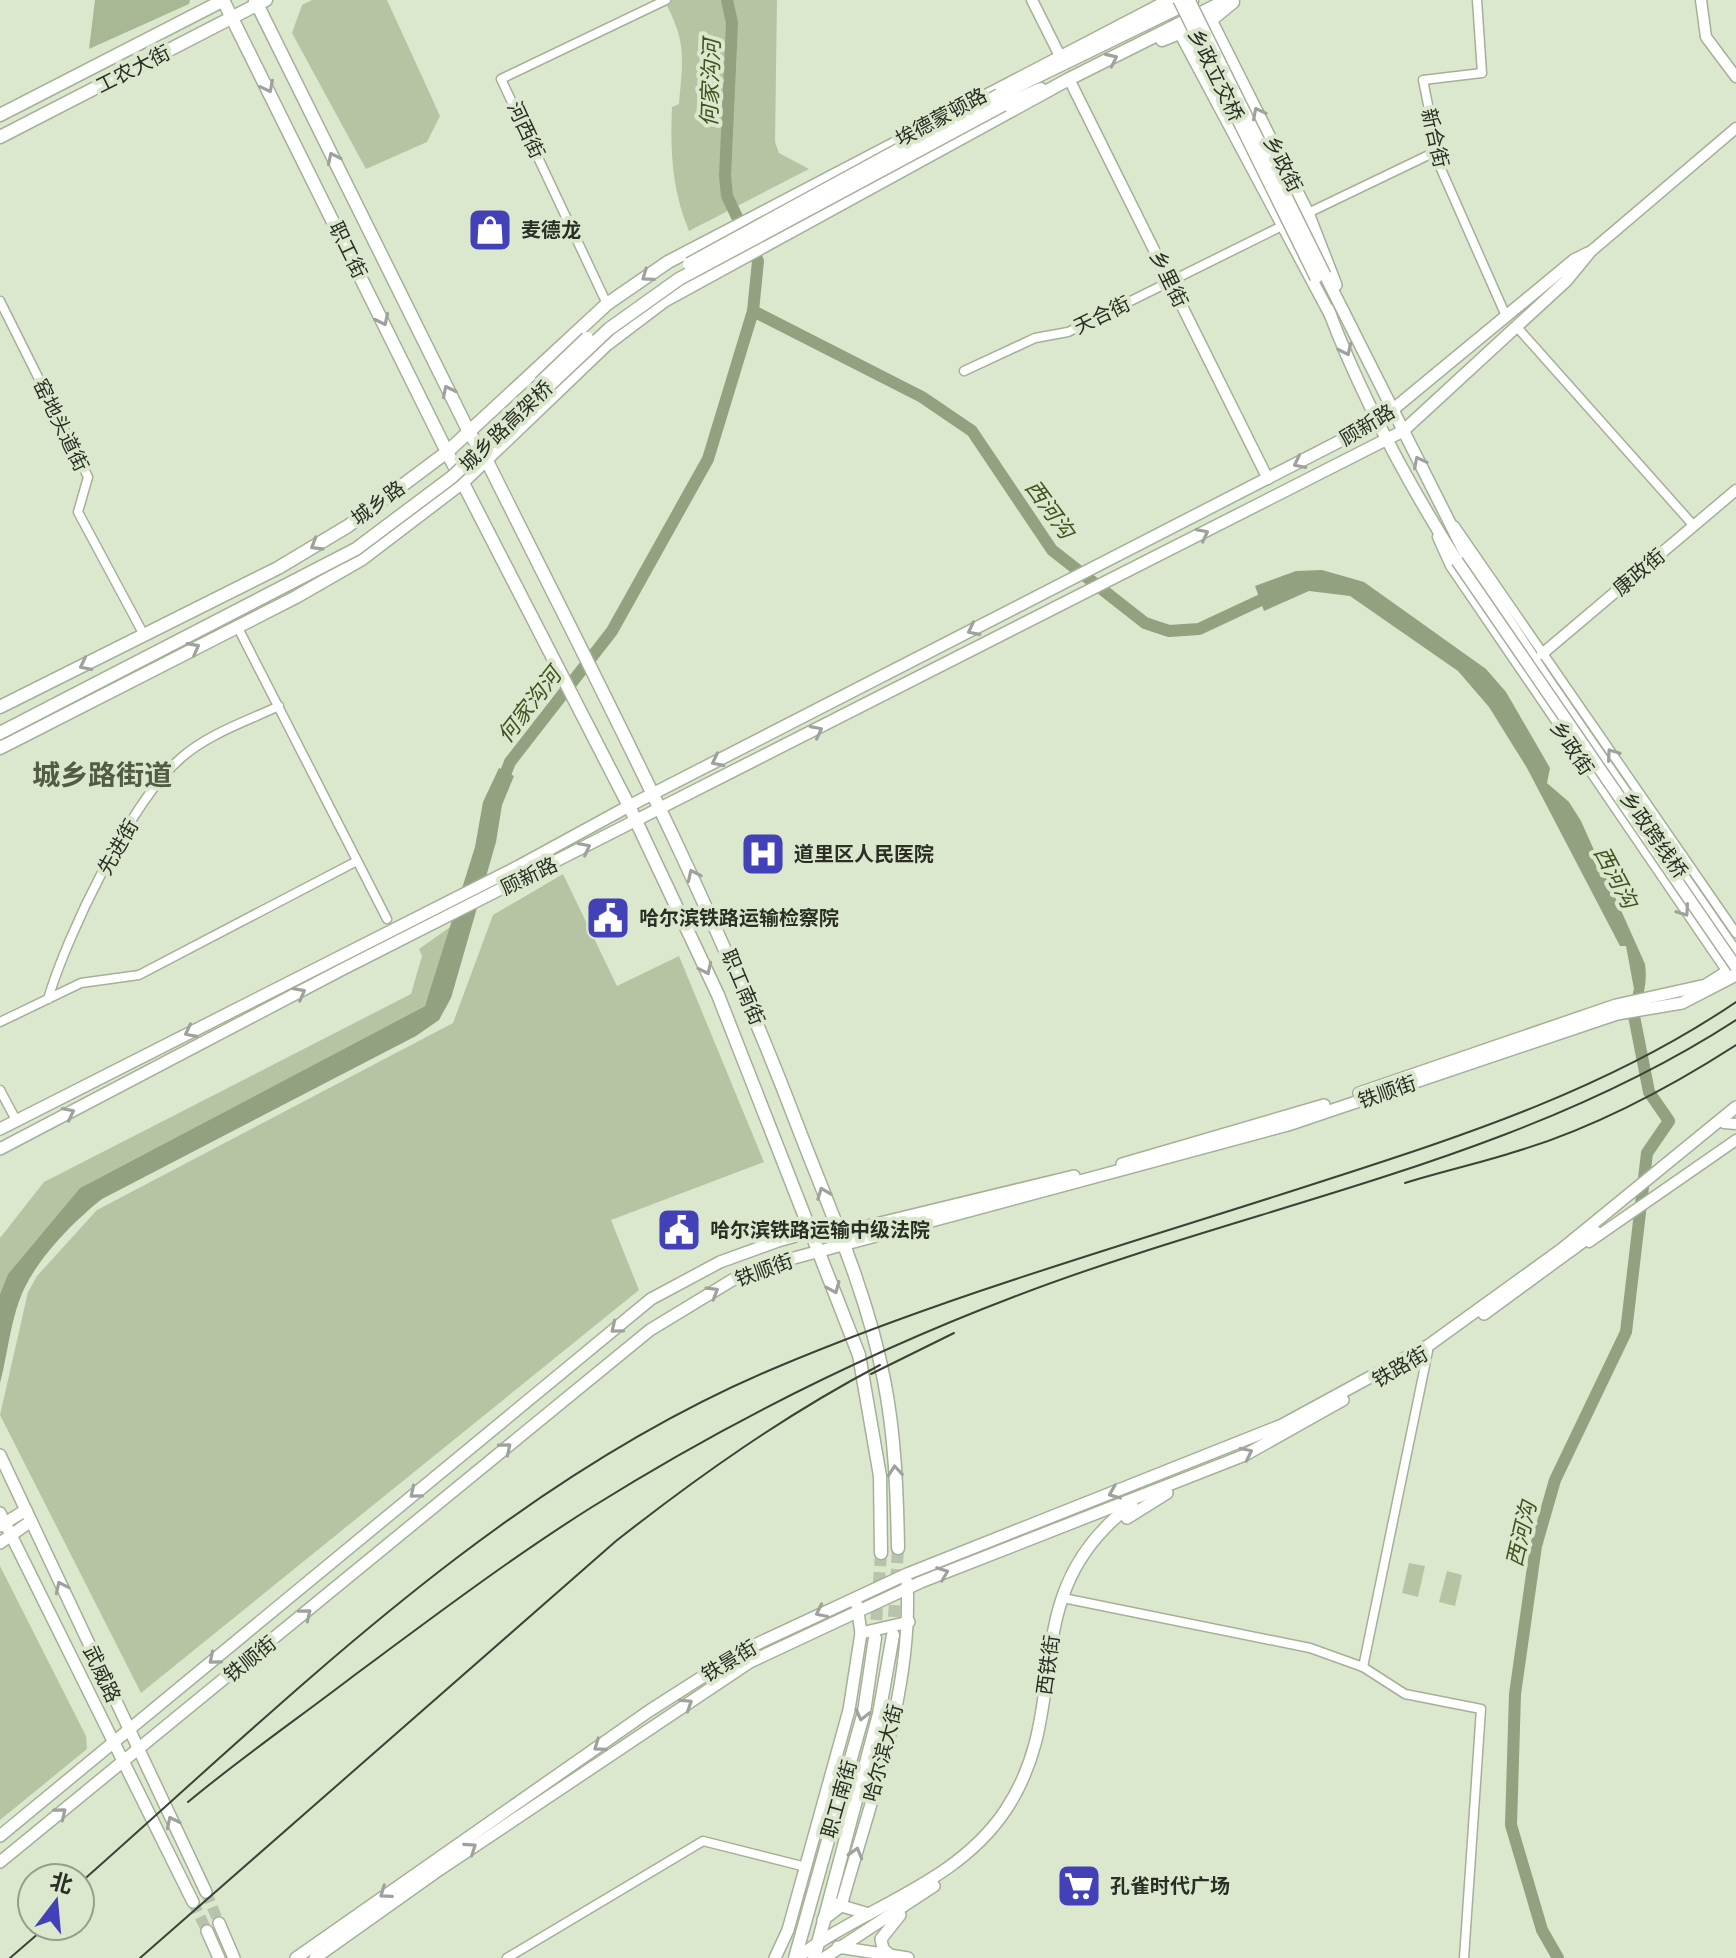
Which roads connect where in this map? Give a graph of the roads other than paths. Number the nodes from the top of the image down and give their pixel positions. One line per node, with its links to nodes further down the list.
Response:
1 (223, 0): 11 (main road, 职工街); 19 (main road, 工农大街)
2 (666, 0): 30 (street, 河西街)
3 (1032, 0): 15 (street)
4 (1171, 0): 15 (main road, 埃德蒙顿路); 27 (main road, 乡政立交桥, bridge)
5 (1192, 0): 15 (main road, 埃德蒙顿路); 27 (main road, 乡政立交桥, bridge)
6 (1227, 0): 14 (main road, 埃德蒙顿路)
7 (1235, 0): 12 (main road)
8 (1477, 0): 22 (street, 新合街)
9 (1701, 0): 16 (street)
10 (260, 1): 11 (main road, 工农大街); 38 (main road, 职工街, one-way to 10)
11 (233, 17): 21 (main road, 工农大街); 40 (main road, 职工街, one-way to 40)
12 (1211, 20): 13 (main road); 23 (main road, 乡政街, one-way to 12)
13 (1181, 35): 14 (main road); 24 (main road, 乡政街)
14 (1140, 46): 17 (main road, 埃德蒙顿路, one-way to 14)
15 (1060, 62): 18 (main road, 埃德蒙顿路); 25 (main road, 埃德蒙顿路)
16 (1736, 77)
17 (1069, 79): 18 (main road, 埃德蒙顿路); 28 (street, 乡里街); 41 (main road, 埃德蒙顿路)
18 (1001, 100): 54 (main road, 城乡路高架桥, bridge); 55 (main road, 城乡路高架桥, bridge)
19 (0, 115)
20 (1736, 128): 26 (street, 顾新路)
21 (0, 137)
22 (1437, 151): 23 (street); 32 (street, 新合街)
23 (1308, 213): 31 (main road, 乡政街)
24 (1280, 227): 28 (street, 天合街); 31 (main road, 乡政街)
25 (714, 237): 30 (main road, 城乡路, one-way to 30)
26 (1589, 253): 32 (main road, 顾新路); 33 (main road, 顾新路)
27 (1321, 277): 31 (main road, 乡政街)
28 (1170, 281): 34 (street, 天合街); 42 (street, 乡里街)
29 (0, 301): 50 (street, 窑地头道街)
30 (607, 304): 38 (main road, 城乡路)
31 (1337, 314): 35 (main road, 乡政街); 36 (main road, 乡政街, one-way to 36)
32 (1506, 316): 35 (main road, 顾新路)
33 (1516, 326): 37 (main road, 顾新路); 47 (street)
34 (964, 371)
35 (1393, 412): 36 (main road, 顾新路); 37 (main road, 乡政街)
36 (1379, 421): 39 (main road, 乡政街); 42 (main road, 顾新路, one-way to 42)
37 (1403, 431): 39 (main road, 顾新路); 45 (main road, 乡政街, one-way to 37)
38 (469, 432): 40 (main road, 城乡路); 41 (main road, 职工街)
39 (1388, 438): 46 (main road, 乡政街); 59 (main road, 顾新路, one-way to 39)
40 (447, 452): 43 (main road, 职工街); 50 (main road, 城乡路, one-way to 50)
41 (486, 459): 43 (main road, 城乡路); 57 (main road, 职工南街)
42 (1268, 479): 57 (main road, 顾新路, one-way to 57)
43 (463, 482): 49 (main road, 城乡路); 58 (main road, 职工南街)
44 (1736, 490): 47 (street, 康政街)
45 (1442, 509): 48 (main road, 乡政街); 51 (street, 乡政街)
46 (1430, 518): 48 (main road, 乡政街); 65 (street, 乡政街, one-way to 65)
47 (1694, 526): 51 (street, 康政街)
48 (1462, 559): 64 (main road, 乡政跨线桥); 65 (main road, bridge)
49 (237, 626): 52 (street); 56 (main road, 城乡路, one-way to 49)
50 (144, 635): 53 (main road, 城乡路, one-way to 53)
51 (1542, 654): 63 (street, 乡政街, one-way to 51)
52 (279, 706): 61 (street); 66 (street, 先进街)
53 (0, 707)
54 (0, 724)
55 (0, 733)
56 (0, 748)
57 (655, 793): 58 (main road, 顾新路); 59 (main road, 职工南街)
58 (629, 806): 60 (main road, 职工南街); 72 (main road, 顾新路, one-way to 72)
59 (663, 809): 60 (main road, 顾新路); 79 (main road, 职工南街, one-way to 59)
60 (636, 822): 76 (main road, 顾新路, one-way to 60); 80 (main road, 职工南街, one-way to 80)
61 (357, 861): 62 (street); 66 (street)
62 (387, 919)
63 (1736, 933)
64 (1736, 953)
65 (1734, 970): 67 (main road, 铁顺街)
66 (48, 999): 68 (street)
67 (1617, 1010): 79 (main road, 铁顺街); 81 (main road, 铁顺街)
68 (0, 1022)
69 (0, 1090): 72 (street)
70 (1736, 1107): 77 (main road)
71 (1736, 1113): 73 (main road)
72 (16, 1120): 74 (main road, 顾新路)
73 (1730, 1123): 77 (main road)
74 (0, 1129)
75 (1736, 1140): 83 (street)
76 (0, 1149)
77 (1655, 1177): 78 (main road)
78 (1626, 1202): 83 (main road, 铁路街); 85 (main road, 铁路街)
79 (838, 1230): 80 (main road, 铁顺街); 81 (main road, 职工南街)
80 (811, 1233): 82 (main road, 职工南街); 105 (main road, 铁顺街, one-way to 105)
81 (843, 1244): 82 (main road, 铁顺街); 93 (main road, 职工南街, one-way to 81)
82 (818, 1251): 94 (main road, 职工南街, one-way to 94); 107 (main road, 铁顺街, one-way to 82)
83 (1560, 1260): 84 (main road, 铁路街)
84 (1428, 1351): 87 (main road, 铁路街, one-way to 84); 104 (street)
85 (1212, 1454): 88 (main road, 西铁街); 95 (main road, 铁景街, one-way to 95)
86 (0, 1455): 89 (main road, 武威路)
87 (1209, 1469): 88 (main road, 铁路街); 98 (main road, 西铁街)
88 (1148, 1493): 96 (main road, 铁景街, one-way to 88); 113 (main road, 西铁街)
89 (29, 1515): 90 (main road); 91 (main road); 105 (main road, 武威路, one-way to 89)
90 (2, 1521): 91 (main road, 武威路)
91 (11, 1536): 92 (main road); 106 (main road, 武威路)
92 (0, 1543)
93 (898, 1548)
94 (881, 1553)
95 (907, 1574): 96 (main road, 哈尔滨大街); 97 (main road, 铁景街)
96 (908, 1588): 99 (main road, 铁景街); 100 (main road, 哈尔滨大街)
97 (856, 1596): 99 (main road); 124 (main road, 铁景街, one-way to 124)
98 (1068, 1599): 104 (street); 113 (main road, 西铁街)
99 (858, 1611): 101 (main road); 125 (main road, 铁景街, one-way to 99)
100 (909, 1622): 101 (main road); 115 (main road, 哈尔滨大街, one-way to 100)
101 (861, 1633): 111 (main road)
102 (893, 1635): 115 (main road, 职工南街)
103 (875, 1638): 128 (main road, 职工南街, one-way to 128)
104 (1363, 1667): 132 (street)
105 (128, 1731): 106 (main road, 铁顺街); 107 (main road, 武威路)
106 (112, 1742): 108 (main road, 武威路); 109 (main road, 铁顺街)
107 (137, 1751): 108 (main road, 铁顺街); 112 (main road, 武威路, one-way to 107)
108 (122, 1762): 110 (main road, 铁顺街, one-way to 108); 114 (main road, 武威路)
109 (0, 1836)
110 (0, 1862)
111 (806, 1867): 126 (street); 127 (main road)
112 (206, 1892)
113 (912, 1898): 116 (main road); 120 (main road); 121 (main road)
114 (193, 1902)
115 (835, 1904): 116 (main road); 119 (main road, 职工南街)
116 (869, 1914): 119 (main road)
117 (219, 1923): 123 (main road)
118 (207, 1931): 122 (main road)
119 (818, 1942): 120 (main road); 128 (main road); 129 (main road, 职工南街)
120 (831, 1953): 121 (main road); 130 (main road)
121 (890, 1956): 131 (main road)
122 (219, 1958)
123 (234, 1958)
124 (296, 1958)
125 (315, 1958)
126 (507, 1958)
127 (775, 1958)
128 (796, 1958)
129 (814, 1958)
130 (864, 1958)
131 (908, 1958)
132 (1464, 1958)

